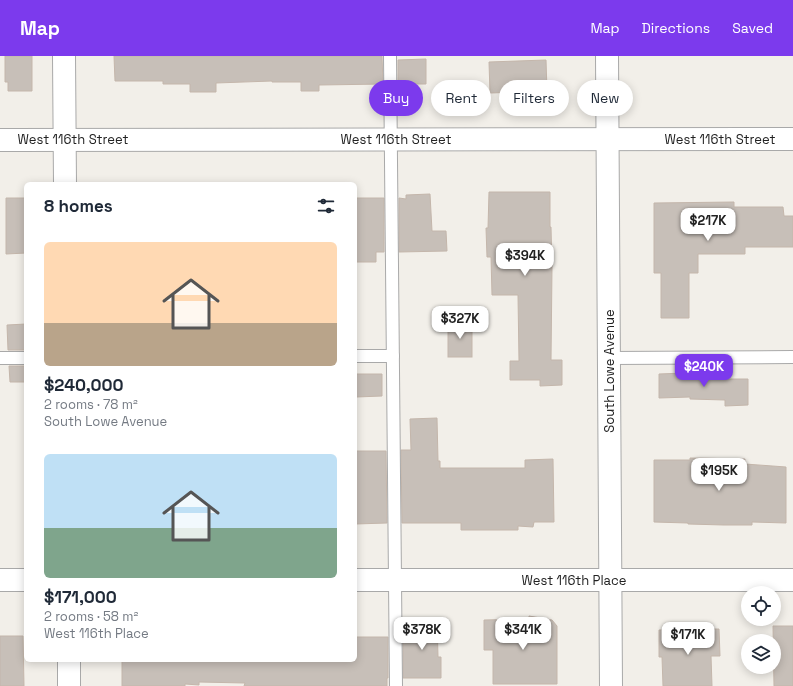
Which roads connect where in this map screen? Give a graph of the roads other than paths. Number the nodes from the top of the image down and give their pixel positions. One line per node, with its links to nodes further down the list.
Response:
1 (64, 56): 4 (street)
2 (390, 56): 5 (lane)
3 (607, 56): 6 (street, South Lowe Avenue)
4 (65, 139): 5 (street, West 116th Street); 8 (street, West 116th Street); 9 (street)
5 (391, 139): 6 (street, West 116th Street); 11 (lane)
6 (607, 139): 7 (street, West 116th Street); 15 (street, South Lowe Avenue)
7 (793, 139)
8 (0, 140)
9 (65, 182)
10 (357, 356): 11 (lane)
11 (393, 356): 19 (lane)
12 (793, 357): 15 (lane)
13 (0, 358): 14 (lane)
14 (24, 358)
15 (609, 358): 20 (street, South Lowe Avenue)
16 (0, 580): 17 (street)
17 (24, 580)
18 (357, 580): 19 (street, West 116th Place)
19 (395, 580): 20 (street, West 116th Place); 24 (lane)
20 (610, 580): 21 (street, West 116th Place); 25 (street, South Lowe Avenue)
21 (793, 580)
22 (69, 662): 23 (street)
23 (69, 686)
24 (396, 686)
25 (611, 686)

